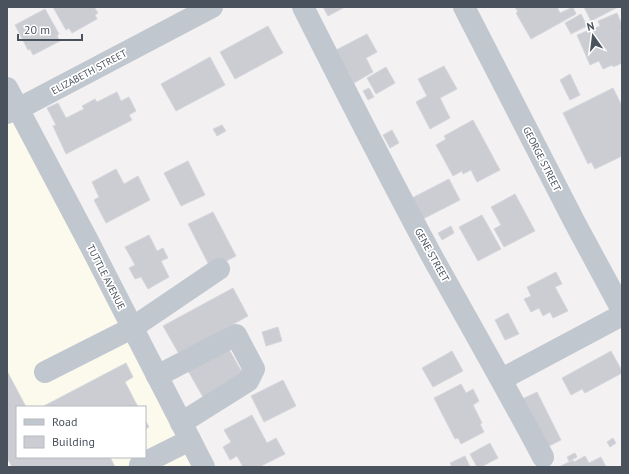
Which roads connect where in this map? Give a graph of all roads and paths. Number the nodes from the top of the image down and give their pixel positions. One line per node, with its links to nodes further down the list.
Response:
1 (212, 7): 5 (street, ELIZABETH STREET)
2 (303, 7): 12 (street, GENE STREET)
3 (464, 7): 7 (street, GEORGE STREET)
4 (7, 88): 5 (street, TUTTLE AVENUE)
5 (13, 111): 9 (street, TUTTLE AVENUE)
6 (219, 269): 9 (street)
7 (622, 310)
8 (622, 315): 12 (street)
9 (132, 328): 10 (street); 11 (street, TUTTLE AVENUE)
10 (45, 372)
11 (157, 376): 13 (street, TUTTLE AVENUE); 13 (street)
12 (502, 379): 14 (street, GENE STREET)
13 (186, 431): 15 (street); 16 (street, TUTTLE AVENUE)
14 (543, 457)
15 (140, 465)
16 (204, 467)

